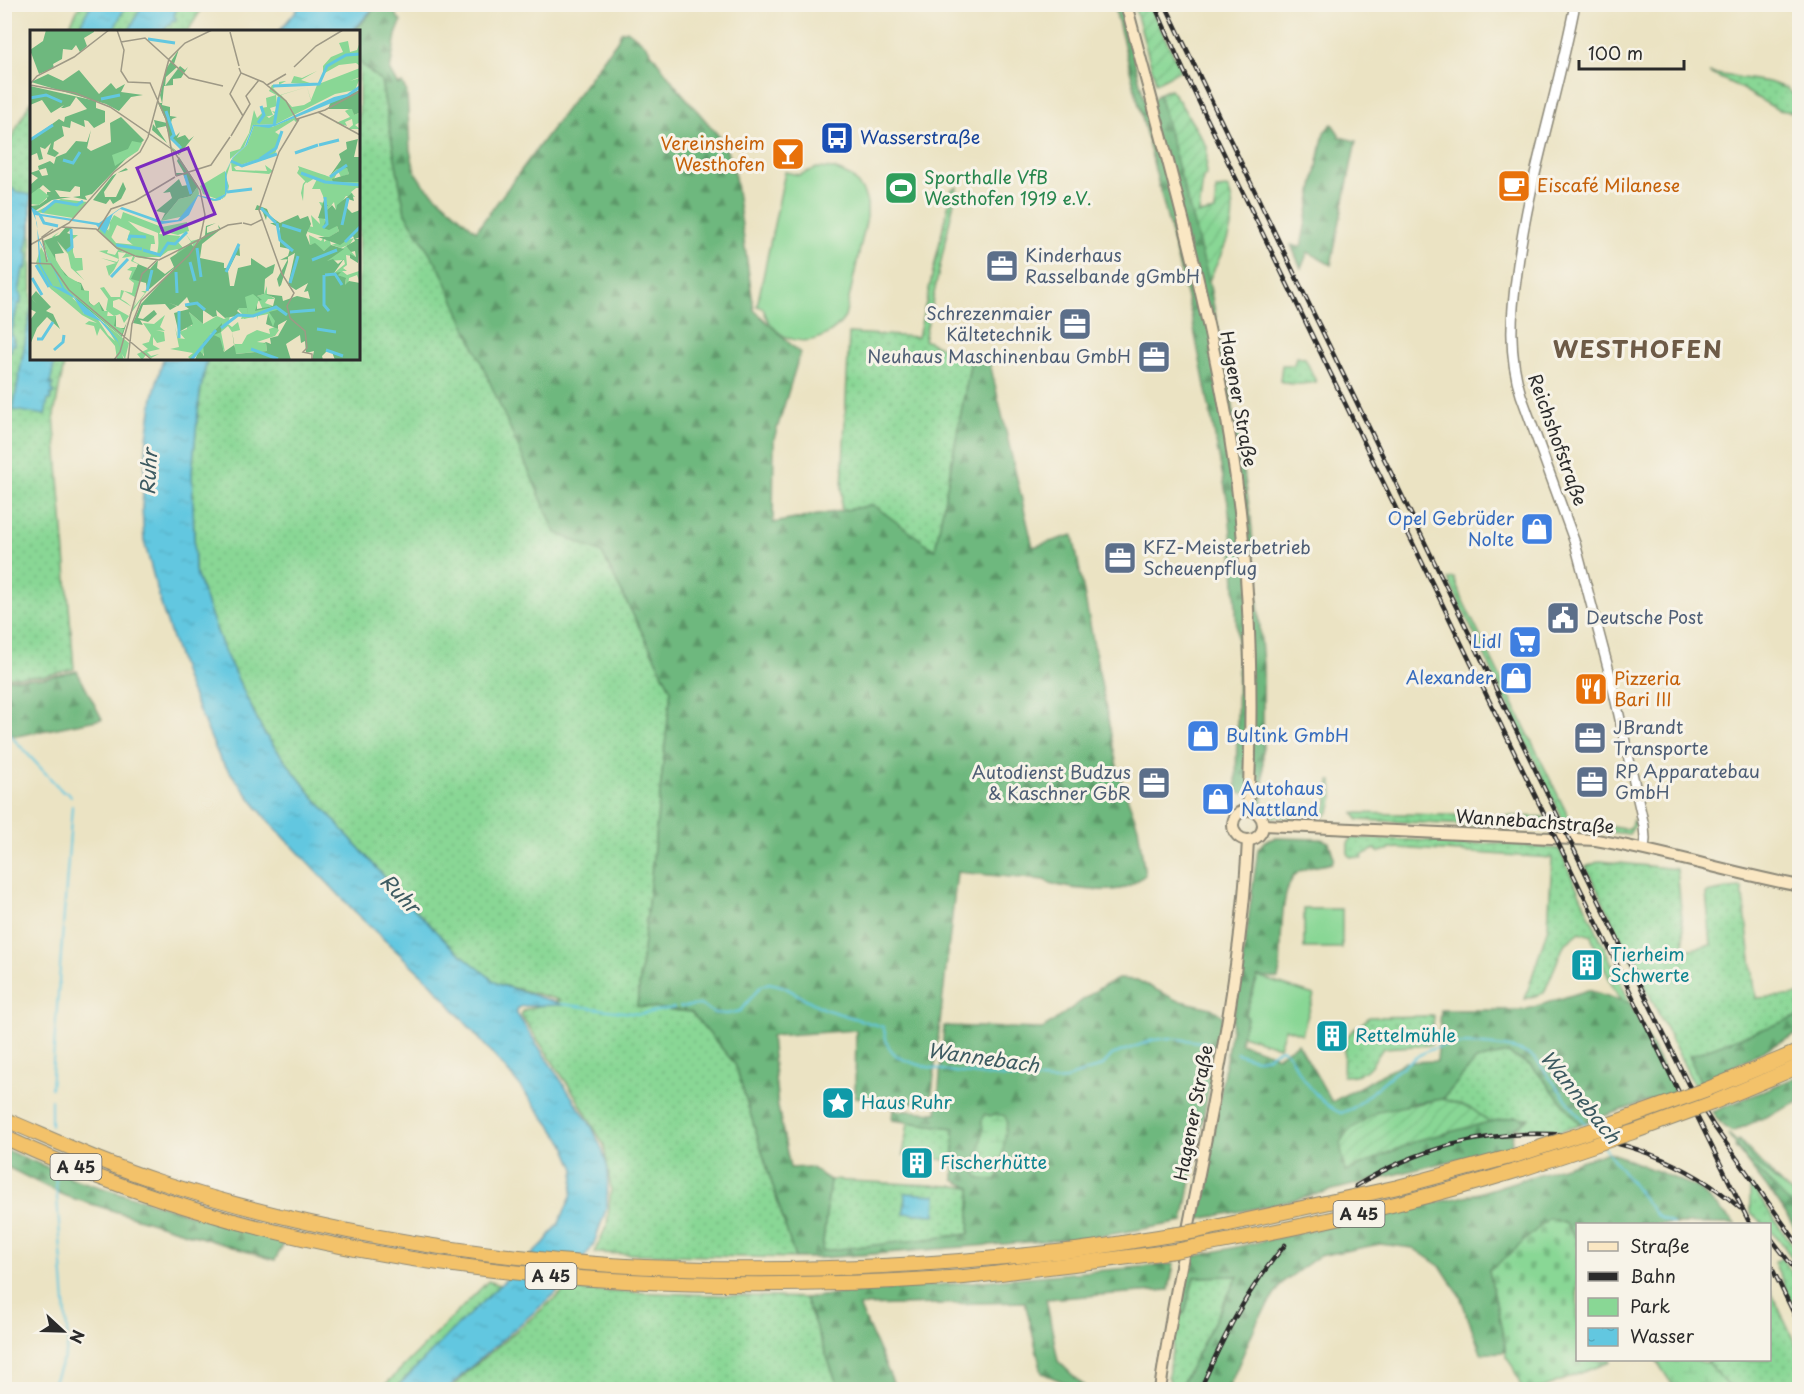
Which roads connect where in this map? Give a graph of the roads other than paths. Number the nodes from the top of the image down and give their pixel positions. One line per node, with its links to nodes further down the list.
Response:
1 (1126, 4): 3 (main road, Hagener Straße)
2 (1575, 4): 6 (street, Reichshofstraße)
3 (1248, 809): 4 (main road); 5 (main road)
4 (1264, 825): 5 (main road); 6 (main road, Wannebachstraße)
5 (1248, 840): 12 (main road, Hagener Straße)
6 (1644, 848): 7 (main road, Wannebachstraße)
7 (1800, 886)
8 (1800, 1051): 10 (highway, A 45, bridge)
9 (1800, 1066): 11 (highway, A 45, bridge)
10 (4, 1119)
11 (4, 1137)
12 (1160, 1389)

